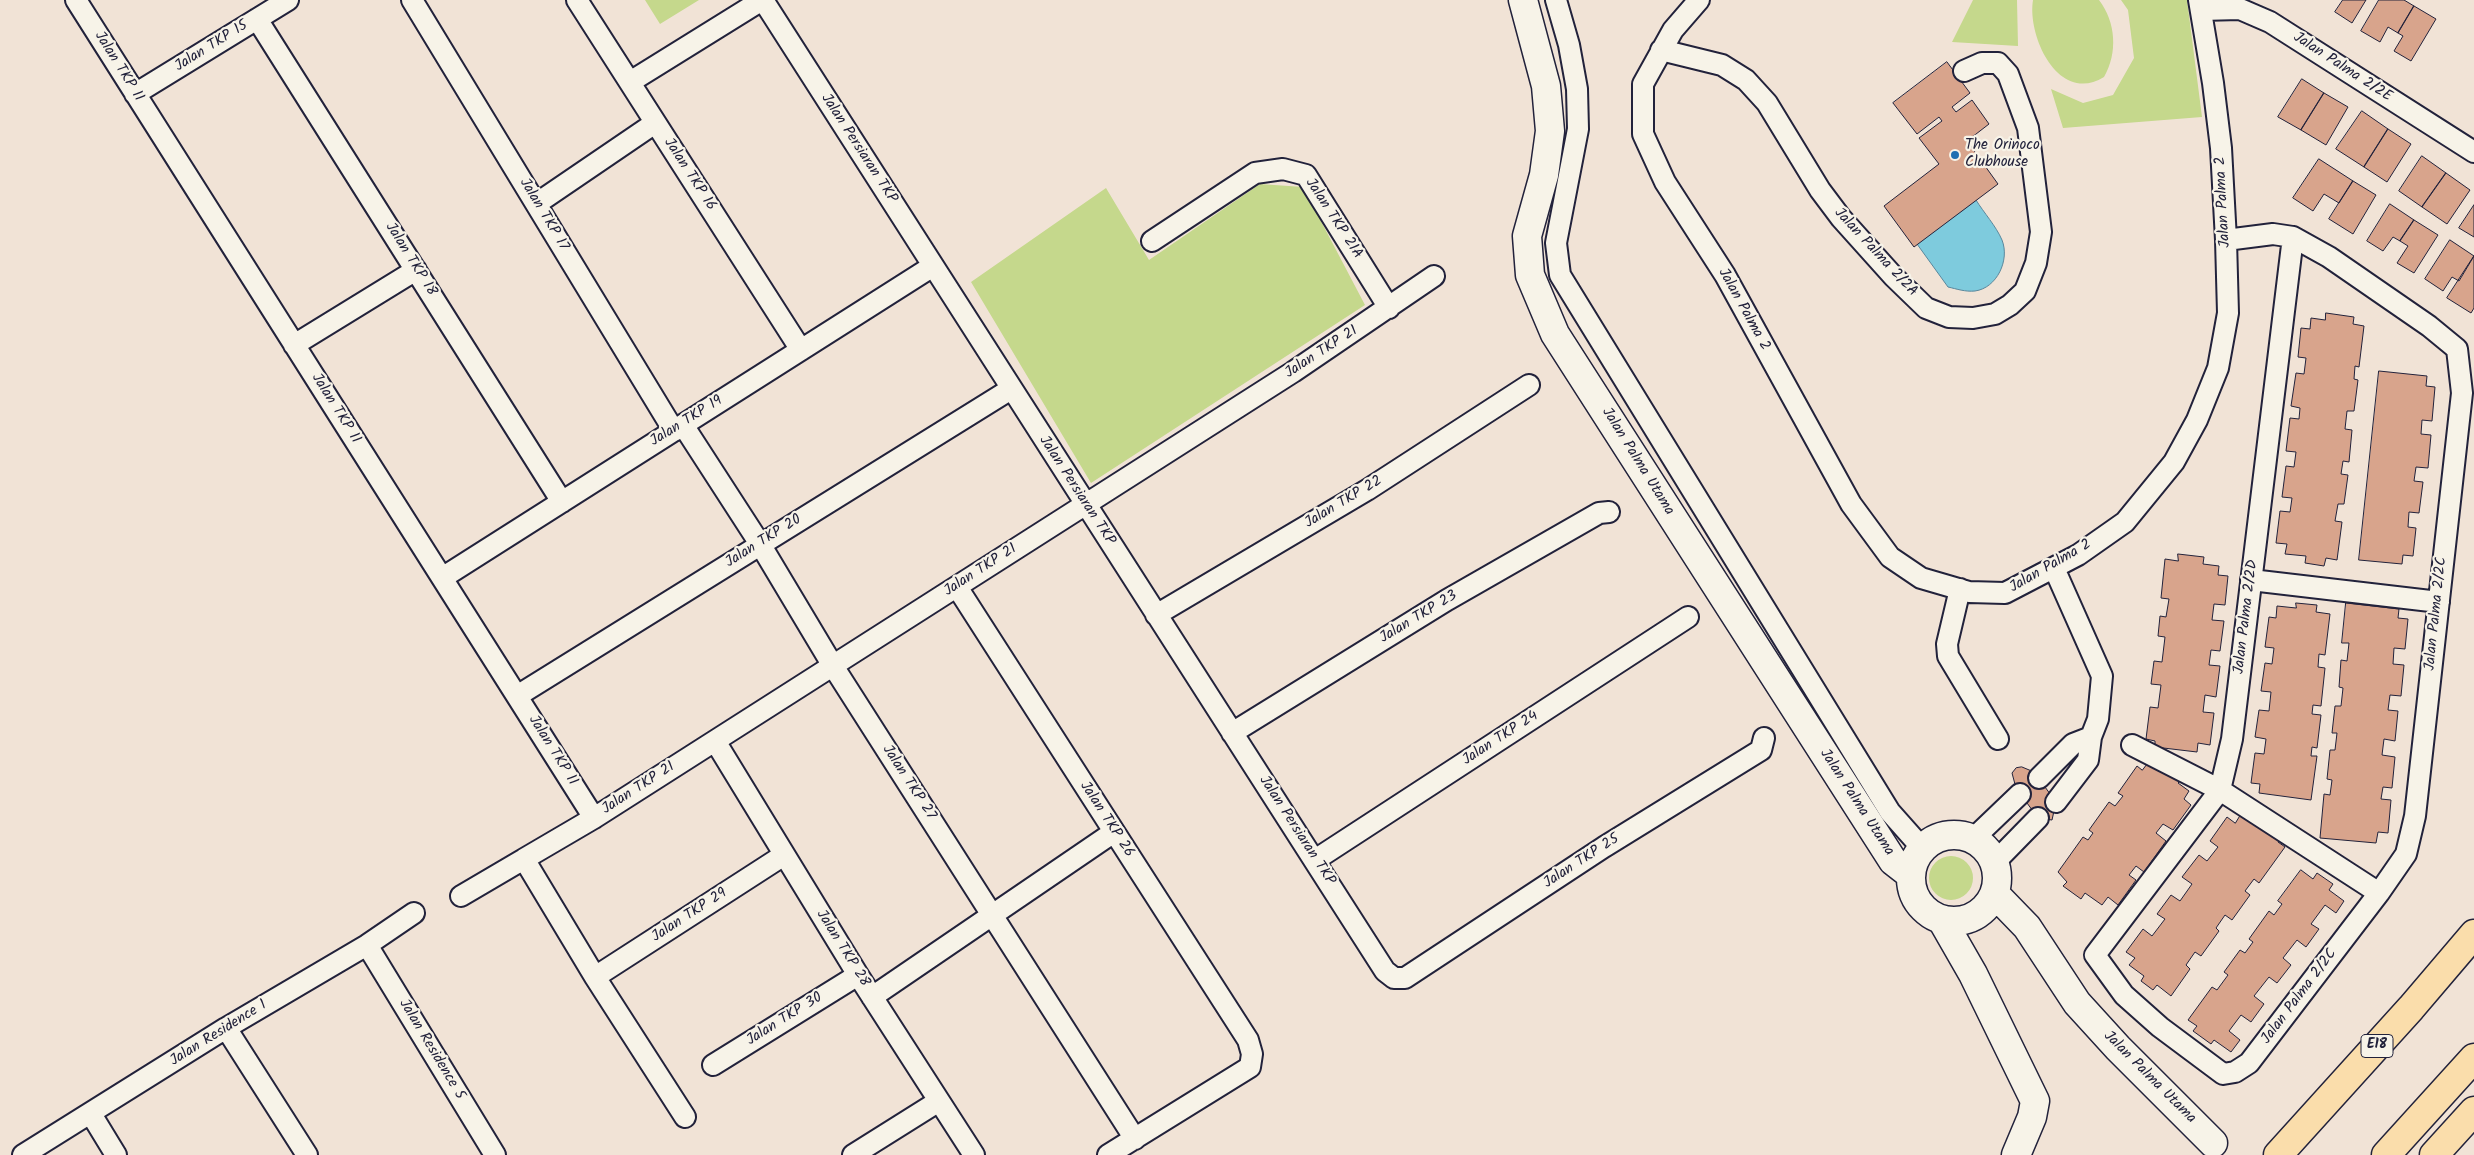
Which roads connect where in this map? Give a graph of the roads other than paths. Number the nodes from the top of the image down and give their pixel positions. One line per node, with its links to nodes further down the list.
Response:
1 (76, 0): 14 (street, Jalan TKP 11)
2 (288, 0): 10 (street, Jalan TKP 15)
3 (412, 0): 17 (street, Jalan TKP 17)
4 (577, 0): 13 (street, Jalan TKP 16)
5 (762, 0): 13 (street); 21 (street, Jalan Persiaran TKP)
6 (1523, 0): 63 (street, Jalan Palma Utama)
7 (1556, 0): 58 (street)
8 (1699, 0): 11 (street, Jalan Palma 2)
9 (2200, 5): 16 (street, Jalan Palma 2/2E); 19 (street, Jalan Palma 2)
10 (257, 19): 14 (street, Jalan TKP 15); 22 (street, Jalan TKP 18)
11 (1661, 50): 12 (street, Jalan Palma 2/2A); 38 (street, Jalan Palma 2)
12 (1964, 71)
13 (630, 82): 15 (street, Jalan TKP 16)
14 (135, 94): 25 (street, Jalan TKP 11)
15 (655, 122): 17 (street); 26 (street, Jalan TKP 16)
16 (2474, 152)
17 (536, 204): 29 (street, Jalan TKP 17)
18 (2294, 237): 19 (street, Jalan Palma 2/2C); 36 (street, Jalan Palma 2/2D); 39 (street, Jalan Palma 2/2C)
19 (2226, 240): 34 (street, Jalan Palma 2)
20 (1152, 241): 24 (street, Jalan TKP 21A)
21 (932, 266): 26 (street, Jalan TKP 19); 28 (street, Jalan Persiaran TKP)
22 (416, 270): 25 (street); 30 (street, Jalan TKP 18)
23 (1434, 276): 24 (street, Jalan TKP 21)
24 (1390, 308): 31 (street, Jalan TKP 21)
25 (294, 345): 35 (street, Jalan TKP 11)
26 (801, 350): 29 (street, Jalan TKP 19)
27 (1529, 385): 40 (street, Jalan TKP 22)
28 (1010, 389): 31 (street, Jalan Persiaran TKP); 33 (street, Jalan TKP 20)
29 (678, 428): 30 (street, Jalan TKP 19); 33 (street, Jalan TKP 27)
30 (562, 502): 35 (street, Jalan TKP 19)
31 (1085, 505): 37 (street, Jalan TKP 21); 40 (street, Jalan Persiaran TKP)
32 (1609, 512): 44 (street, Jalan TKP 23)
33 (760, 544): 42 (street, Jalan TKP 27); 43 (street, Jalan TKP 20)
34 (2054, 568): 38 (street, Jalan Palma 2); 45 (street)
35 (442, 578): 43 (street, Jalan TKP 11)
36 (2251, 580): 39 (street); 51 (street, Jalan Palma 2/2D)
37 (957, 587): 42 (street, Jalan TKP 21); 56 (street, Jalan TKP 26)
38 (1960, 589): 47 (street)
39 (2439, 602): 64 (street, Jalan Palma 2/2C)
40 (1156, 615): 44 (street, Jalan Persiaran TKP)
41 (1688, 617): 61 (street, Jalan TKP 24)
42 (833, 666): 48 (street, Jalan TKP 21); 68 (street, Jalan TKP 27)
43 (518, 696): 54 (street, Jalan TKP 11)
44 (1232, 733): 61 (street, Jalan Persiaran TKP)
45 (2091, 737): 50 (street); 53 (street)
46 (1764, 738): 74 (street, Jalan TKP 25)
47 (1998, 738)
48 (714, 741): 54 (street, Jalan TKP 21); 59 (street, Jalan TKP 28)
49 (2132, 745): 51 (street)
50 (2039, 778)
51 (2220, 790): 64 (street); 79 (street, Jalan Palma 2/2D)
52 (2020, 794): 57 (street)
53 (2056, 802)
54 (594, 818): 60 (street, Jalan TKP 21)
55 (2038, 818): 62 (street)
56 (1114, 832): 68 (street); 84 (street, Jalan TKP 26)
57 (1974, 838): 58 (street); 62 (street)
58 (1922, 848): 63 (street)
59 (784, 855): 72 (street, Jalan TKP 28); 73 (street, Jalan TKP 29)
60 (524, 860): 66 (street, Jalan TKP 21); 73 (street)
61 (1315, 860): 74 (street, Jalan Persiaran TKP)
62 (1995, 862): 65 (street)
63 (1911, 875): 69 (street)
64 (2380, 893): 79 (street, Jalan Palma 2/2C)
65 (1995, 894): 69 (street); 85 (street, Jalan Palma Utama)
66 (461, 896)
67 (414, 913): 71 (street, Jalan Residence 1)
68 (992, 916): 75 (street); 84 (street, Jalan TKP 27)
69 (1942, 920): 94 (street)
70 (2474, 934): 86 (highway, E18)
71 (367, 945): 76 (street, Jalan Residence 1); 90 (street, Jalan Residence 5)
72 (858, 975): 75 (street, Jalan TKP 28); 78 (street, Jalan TKP 30)
73 (595, 977): 83 (street)
74 (1394, 978)
75 (872, 997): 80 (street, Jalan TKP 28)
76 (226, 1028): 82 (street, Jalan Residence 1); 89 (street)
77 (2474, 1058): 95 (highway)
78 (713, 1064)
79 (2223, 1074)
80 (939, 1101): 91 (street); 92 (street, Jalan TKP 28)
81 (2474, 1112): 96 (highway)
82 (91, 1114): 87 (street, Jalan Residence 1); 88 (street)
83 (685, 1117)
84 (1135, 1139): 93 (street)
85 (2213, 1143)
86 (2280, 1153)
87 (23, 1155)
88 (116, 1155)
89 (307, 1155)
90 (495, 1155)
91 (852, 1155)
92 (974, 1155)
93 (1108, 1155)
94 (2016, 1155)
95 (2386, 1155)
96 (2434, 1155)

